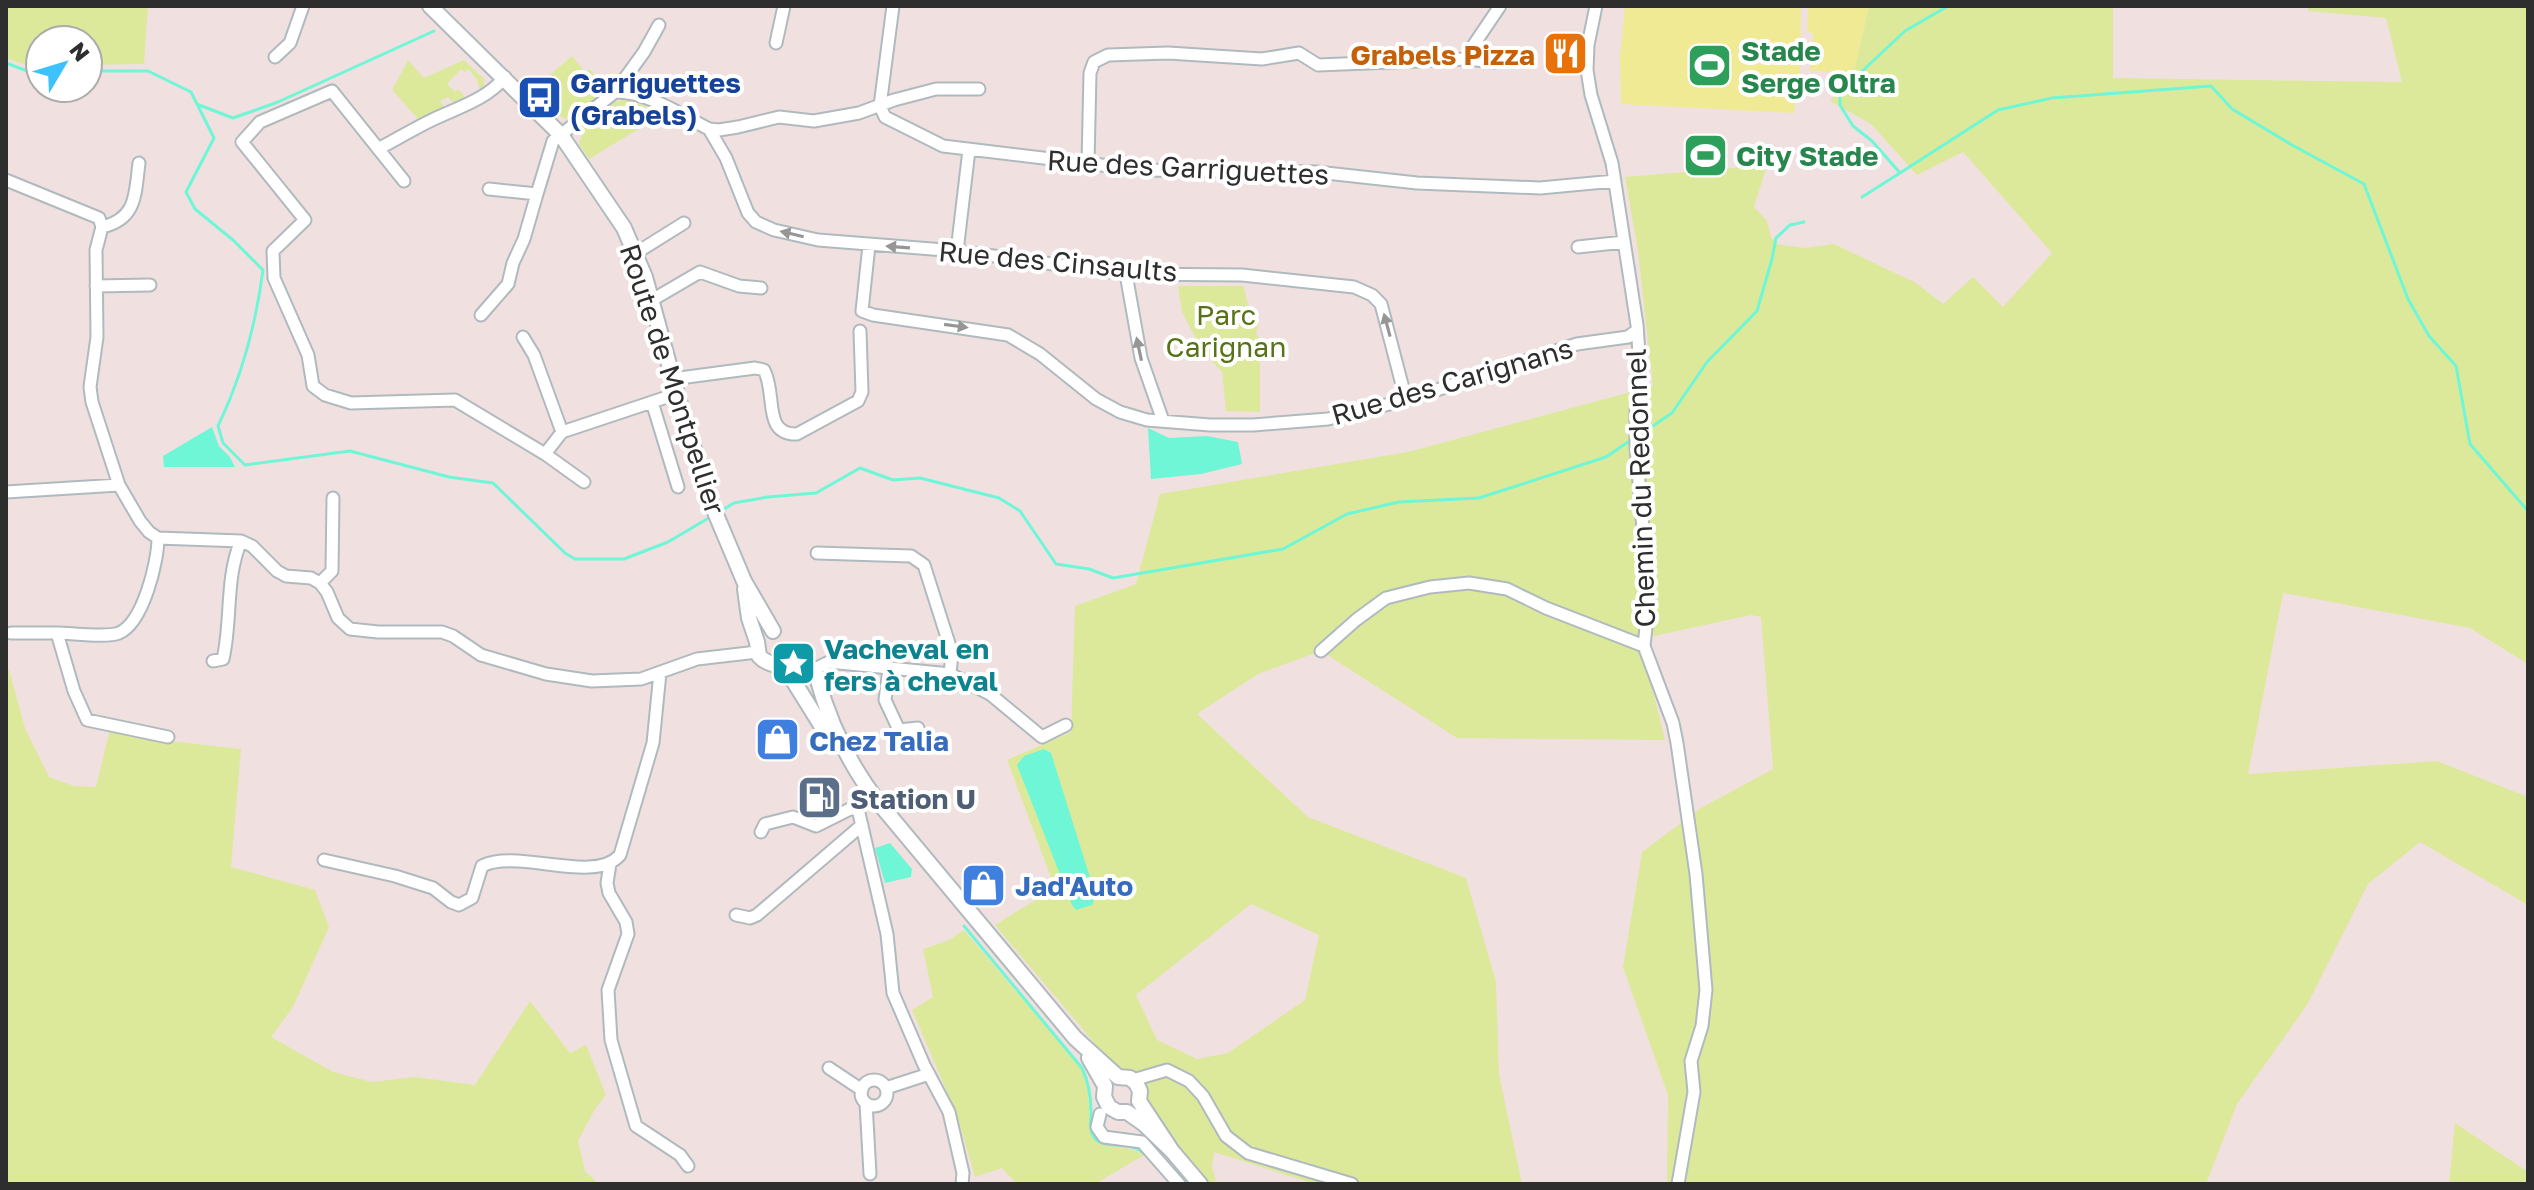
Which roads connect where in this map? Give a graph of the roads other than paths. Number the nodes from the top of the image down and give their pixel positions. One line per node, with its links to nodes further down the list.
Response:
1 (303, 6): 9 (street)
2 (430, 6): 12 (street, Route de Montpellier)
3 (784, 6): 8 (street)
4 (893, 6): 15 (street)
5 (1500, 6): 10 (street)
6 (1596, 6): 24 (street, Chemin du Redonnel)
7 (659, 25): 14 (street)
8 (776, 43)
9 (275, 57)
10 (1467, 59): 11 (street); 21 (street)
11 (1495, 62)
12 (505, 77): 17 (street, Route de Montpellier); 18 (street)
13 (979, 89): 15 (street)
14 (615, 92): 16 (street); 17 (street)
15 (880, 106): 16 (street); 19 (street, Rue des Garriguettes)
16 (709, 129): 30 (street, one-way to 16)
17 (561, 135): 26 (street); 33 (street, Route de Montpellier)
18 (378, 149): 23 (street); 49 (street)
19 (969, 150): 21 (street, Rue des Garriguettes); 32 (street)
20 (139, 163): 28 (street)
21 (1088, 164): 24 (street, Rue des Garriguettes)
22 (6, 180): 28 (street)
23 (404, 181)
24 (1615, 181): 29 (street, Chemin du Redonnel)
25 (489, 189): 26 (street)
26 (537, 194): 39 (street)
27 (684, 223): 33 (street)
28 (102, 227): 36 (street)
29 (1624, 242): 31 (street); 41 (street, Chemin du Redonnel)
30 (869, 245): 32 (street, Rue des Cinsaults, one-way to 30); 47 (street, Rue des Carignans, one-way to 47)
31 (1578, 247)
32 (957, 251): 34 (street, Rue des Cinsaults)
33 (636, 253): 38 (street, Route de Montpellier)
34 (1126, 274): 45 (street, Rue des Cinsaults, one-way to 34); 47 (street, one-way to 34)
35 (150, 285): 36 (street)
36 (96, 286): 51 (street)
37 (761, 288): 38 (street)
38 (652, 300): 43 (street, Route de Montpellier)
39 (481, 315)
40 (860, 331): 43 (street)
41 (1636, 331): 45 (street, Rue des Carignans); 63 (street, Chemin du Redonnel)
42 (523, 337): 48 (street)
43 (672, 379): 44 (street, Route de Montpellier)
44 (676, 394): 46 (street); 58 (street, Route de Montpellier)
45 (1406, 400): 47 (street, Rue des Carignans)
46 (652, 402): 48 (street); 52 (street)
47 (1163, 421)
48 (562, 432): 49 (street)
49 (545, 454): 50 (street)
50 (584, 482)
51 (119, 485): 53 (street); 55 (street)
52 (678, 487)
53 (6, 492)
54 (333, 498): 59 (street)
55 (158, 538): 56 (street); 62 (street)
56 (241, 541): 59 (street); 67 (street)
57 (817, 553): 72 (street)
58 (744, 581): 60 (street, Route de Montpellier); 64 (street, Route de Montpellier)
59 (320, 583): 71 (street)
60 (773, 631): 64 (street); 66 (street)
61 (11, 633): 62 (street)
62 (57, 633): 77 (street)
63 (1644, 646): 65 (street, Chemin du Redonnel); 101 (street, Chemin du Redonnel)
64 (757, 647): 68 (street); 71 (street)
65 (1321, 651)
66 (789, 652): 68 (street); 70 (street)
67 (213, 661)
68 (776, 664): 74 (street)
69 (889, 669): 70 (street); 72 (street); 76 (street)
70 (813, 670): 73 (street)
71 (660, 673): 83 (street)
72 (950, 674): 75 (street)
73 (823, 697): 74 (street); 78 (street)
74 (807, 702): 78 (street)
75 (1066, 725)
76 (918, 728)
77 (168, 737)
78 (870, 791): 79 (street); 87 (street)
79 (858, 809): 80 (street); 81 (street)
80 (862, 825): 84 (street); 86 (street)
81 (761, 832)
82 (324, 860): 83 (street)
83 (610, 864): 95 (street)
84 (736, 915)
85 (829, 1068): 90 (street)
86 (929, 1074): 89 (street); 97 (street)
87 (1112, 1081): 88 (street); 92 (street)
88 (1139, 1086): 92 (street); 94 (street); 100 (street)
89 (886, 1088): 90 (street); 91 (street)
90 (862, 1090): 91 (street)
91 (866, 1103): 96 (street)
92 (1127, 1112): 94 (street)
93 (1100, 1114): 98 (street)
94 (1172, 1151): 99 (street)
95 (688, 1166)
96 (870, 1174)
97 (962, 1184)
98 (1179, 1184)
99 (1200, 1184)
100 (1352, 1184)
101 (1678, 1184)

